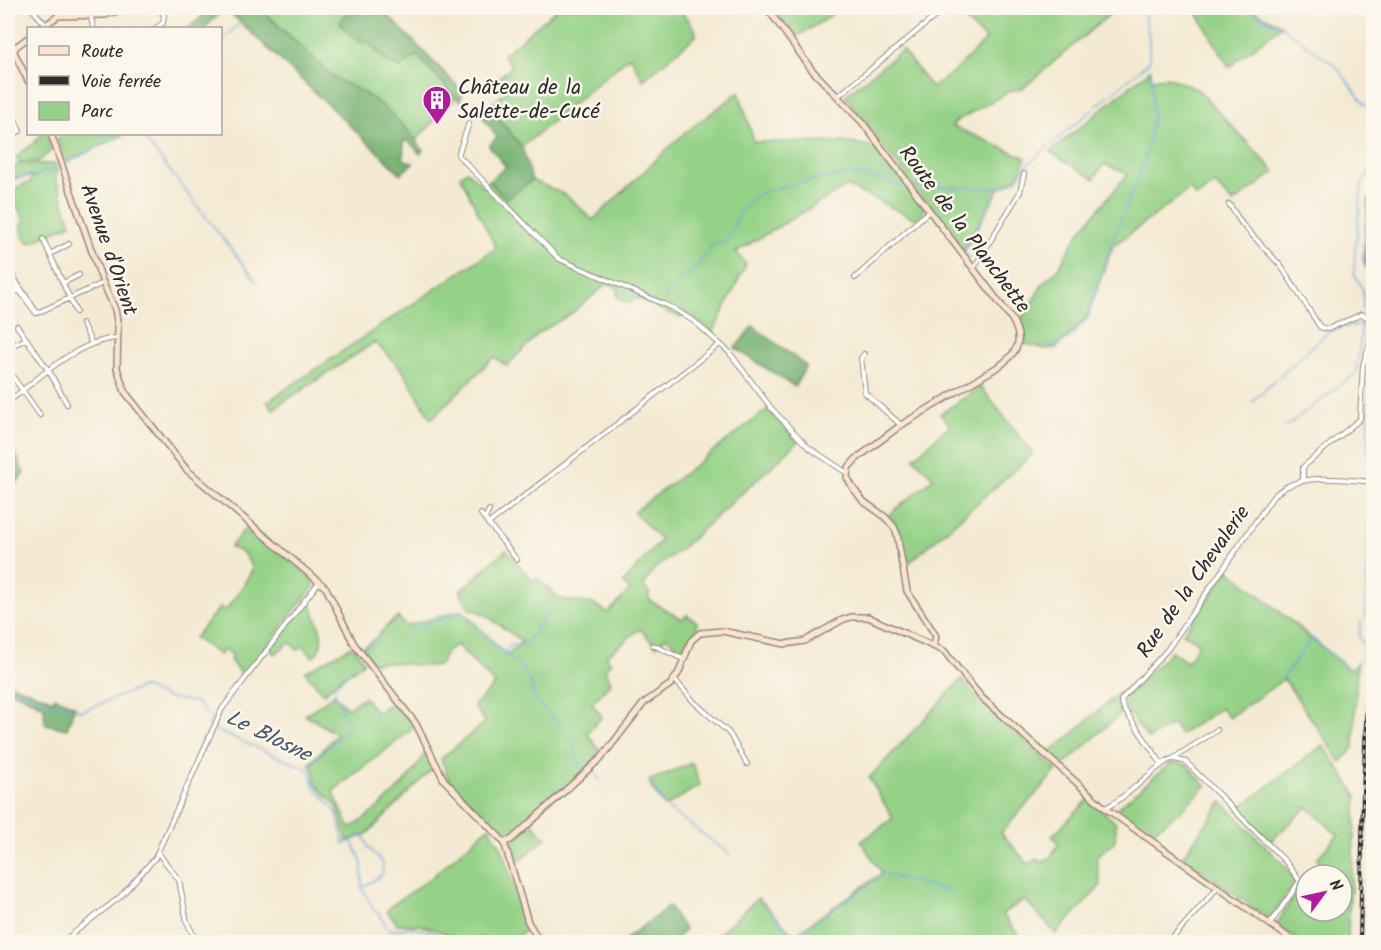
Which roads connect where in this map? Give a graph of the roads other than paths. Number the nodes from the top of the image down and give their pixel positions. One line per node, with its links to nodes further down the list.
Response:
1 (31, 8): 9 (street)
2 (58, 8): 7 (street)
3 (127, 8): 8 (street)
4 (158, 8): 11 (street)
5 (767, 8): 16 (street, Route de la Planchette)
6 (938, 14): 16 (street)
7 (58, 16): 8 (street); 9 (street)
8 (91, 17): 10 (street)
9 (44, 27)
10 (93, 27)
11 (157, 27)
12 (8, 35): 14 (street)
13 (27, 39): 14 (street)
14 (11, 49): 15 (street)
15 (27, 79)
16 (838, 96): 23 (street, Route de la Planchette)
17 (8, 105): 20 (street)
18 (469, 123): 43 (street)
19 (53, 135): 33 (street, Avenue d'Orient)
20 (8, 137)
21 (1024, 174): 28 (street)
22 (1229, 204): 54 (street)
23 (929, 211): 28 (street, Route de la Planchette); 31 (street)
24 (43, 239): 26 (street)
25 (69, 244): 26 (street)
26 (50, 254): 32 (street)
27 (8, 269): 34 (street)
28 (973, 269): 52 (street, Route de la Planchette)
29 (8, 275): 34 (street)
30 (79, 275): 32 (street)
31 (855, 278)
32 (63, 282): 36 (street)
33 (103, 283): 36 (street); 40 (street, Avenue d'Orient)
34 (19, 289): 35 (street); 36 (street)
35 (8, 297)
36 (70, 299): 37 (street)
37 (76, 312)
38 (82, 323): 42 (street)
39 (17, 326): 41 (street)
40 (117, 338): 42 (street); 61 (street, Avenue d'Orient)
41 (27, 339): 44 (street); 47 (street)
42 (92, 344): 47 (street)
43 (720, 344): 53 (street); 59 (street)
44 (8, 347)
45 (864, 354): 52 (street)
46 (8, 370): 48 (street)
47 (49, 371): 48 (street); 50 (street)
48 (22, 391): 49 (street); 51 (street)
49 (8, 402)
50 (67, 404)
51 (40, 415)
52 (901, 425): 53 (street, Route de la Planchette)
53 (847, 473): 63 (street)
54 (1303, 480): 55 (street, Rue de la Chevalerie); 68 (street, Rue de la Chevalerie)
55 (1374, 482)
56 (489, 510): 58 (street)
57 (481, 514): 58 (street)
58 (485, 519): 59 (street)
59 (488, 524): 60 (street)
60 (517, 560)
61 (320, 582): 71 (street); 72 (street)
62 (653, 645): 64 (street)
63 (934, 645): 64 (street); 70 (street)
64 (683, 659): 65 (street)
65 (675, 680): 69 (street); 71 (street)
66 (1217, 730): 67 (street)
67 (1173, 759): 68 (street); 74 (street)
68 (1161, 763): 70 (street)
69 (747, 765)
70 (1105, 808): 73 (street)
71 (504, 842): 77 (street)
72 (158, 853): 75 (street); 76 (street)
73 (1218, 887): 74 (street); 78 (street)
74 (1270, 924): 79 (street)
75 (62, 942)
76 (197, 942)
77 (540, 942)
78 (1169, 942)
79 (1295, 942)

